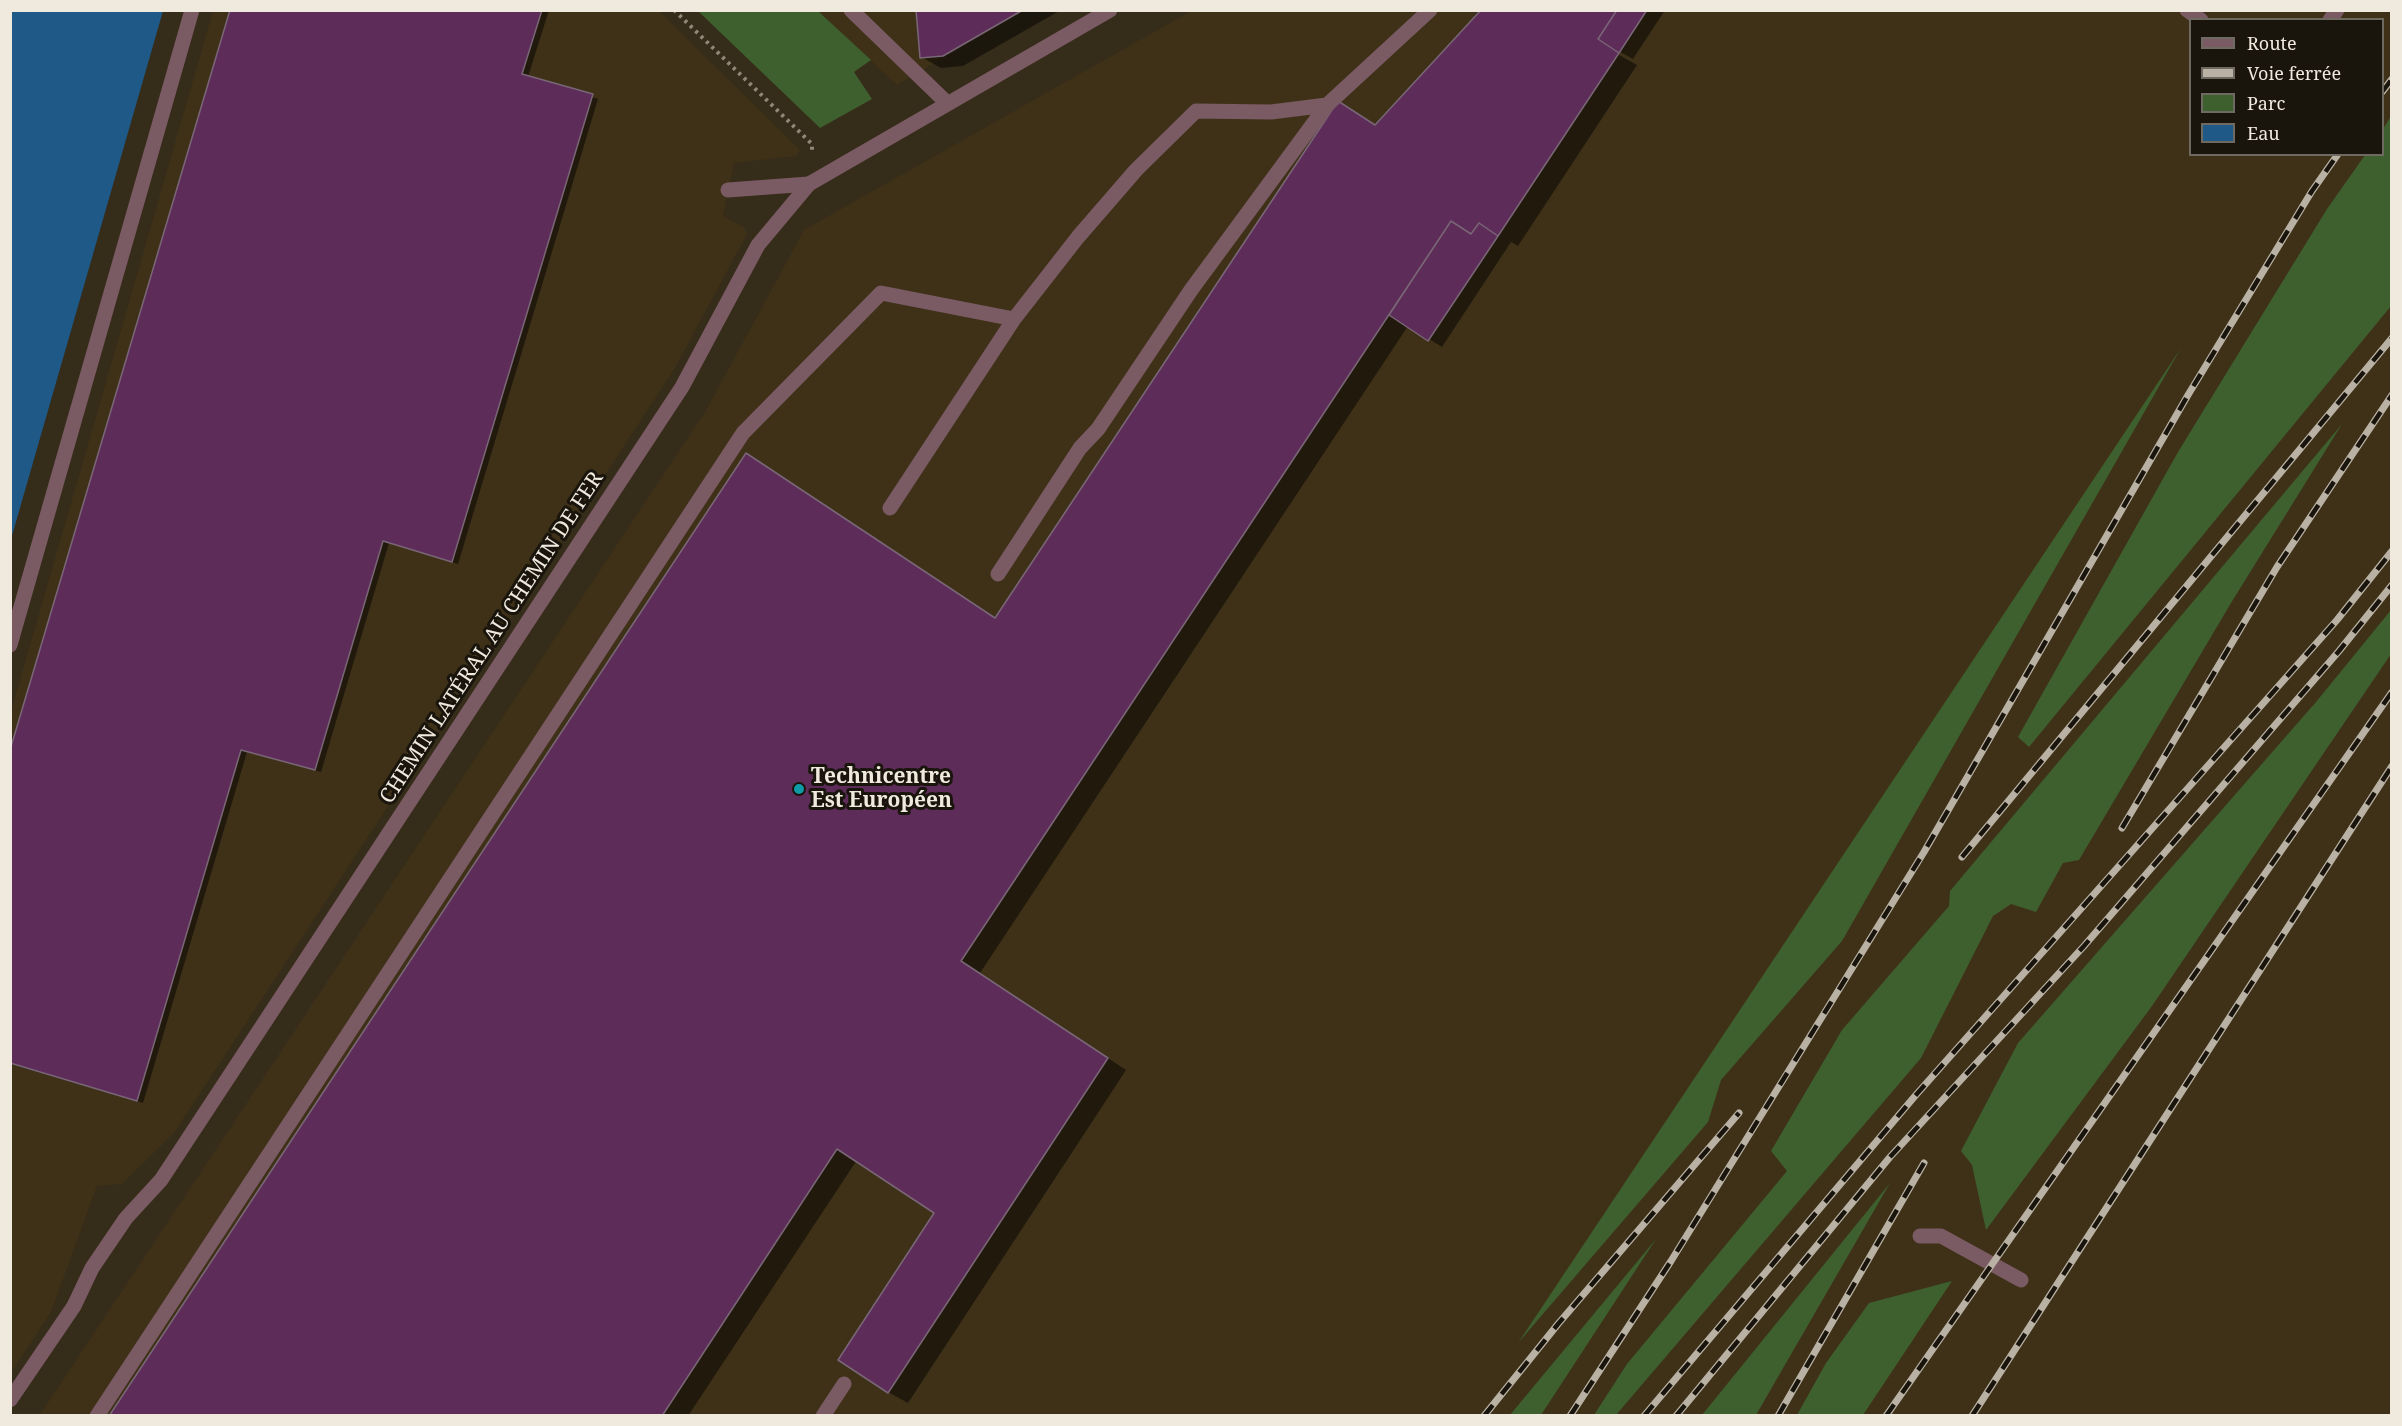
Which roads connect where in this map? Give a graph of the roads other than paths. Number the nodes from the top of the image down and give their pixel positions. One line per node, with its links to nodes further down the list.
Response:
1 (192, 10): 12 (street)
2 (851, 10): 5 (street)
3 (1110, 10): 5 (street, CHEMIN LATÉRAL AU CHEMIN DE FER)
4 (1430, 10): 6 (street)
5 (947, 104): 7 (street, CHEMIN LATÉRAL AU CHEMIN DE FER)
6 (1327, 105): 9 (street); 11 (street)
7 (809, 184): 8 (street); 16 (street, CHEMIN LATÉRAL AU CHEMIN DE FER)
8 (728, 190)
9 (1014, 319): 10 (street); 17 (street)
10 (890, 508)
11 (998, 574)
12 (10, 645)
13 (1920, 1236): 14 (street)
14 (2022, 1280)
15 (844, 1384): 18 (street)
16 (10, 1400)
17 (97, 1416)
18 (823, 1416)

